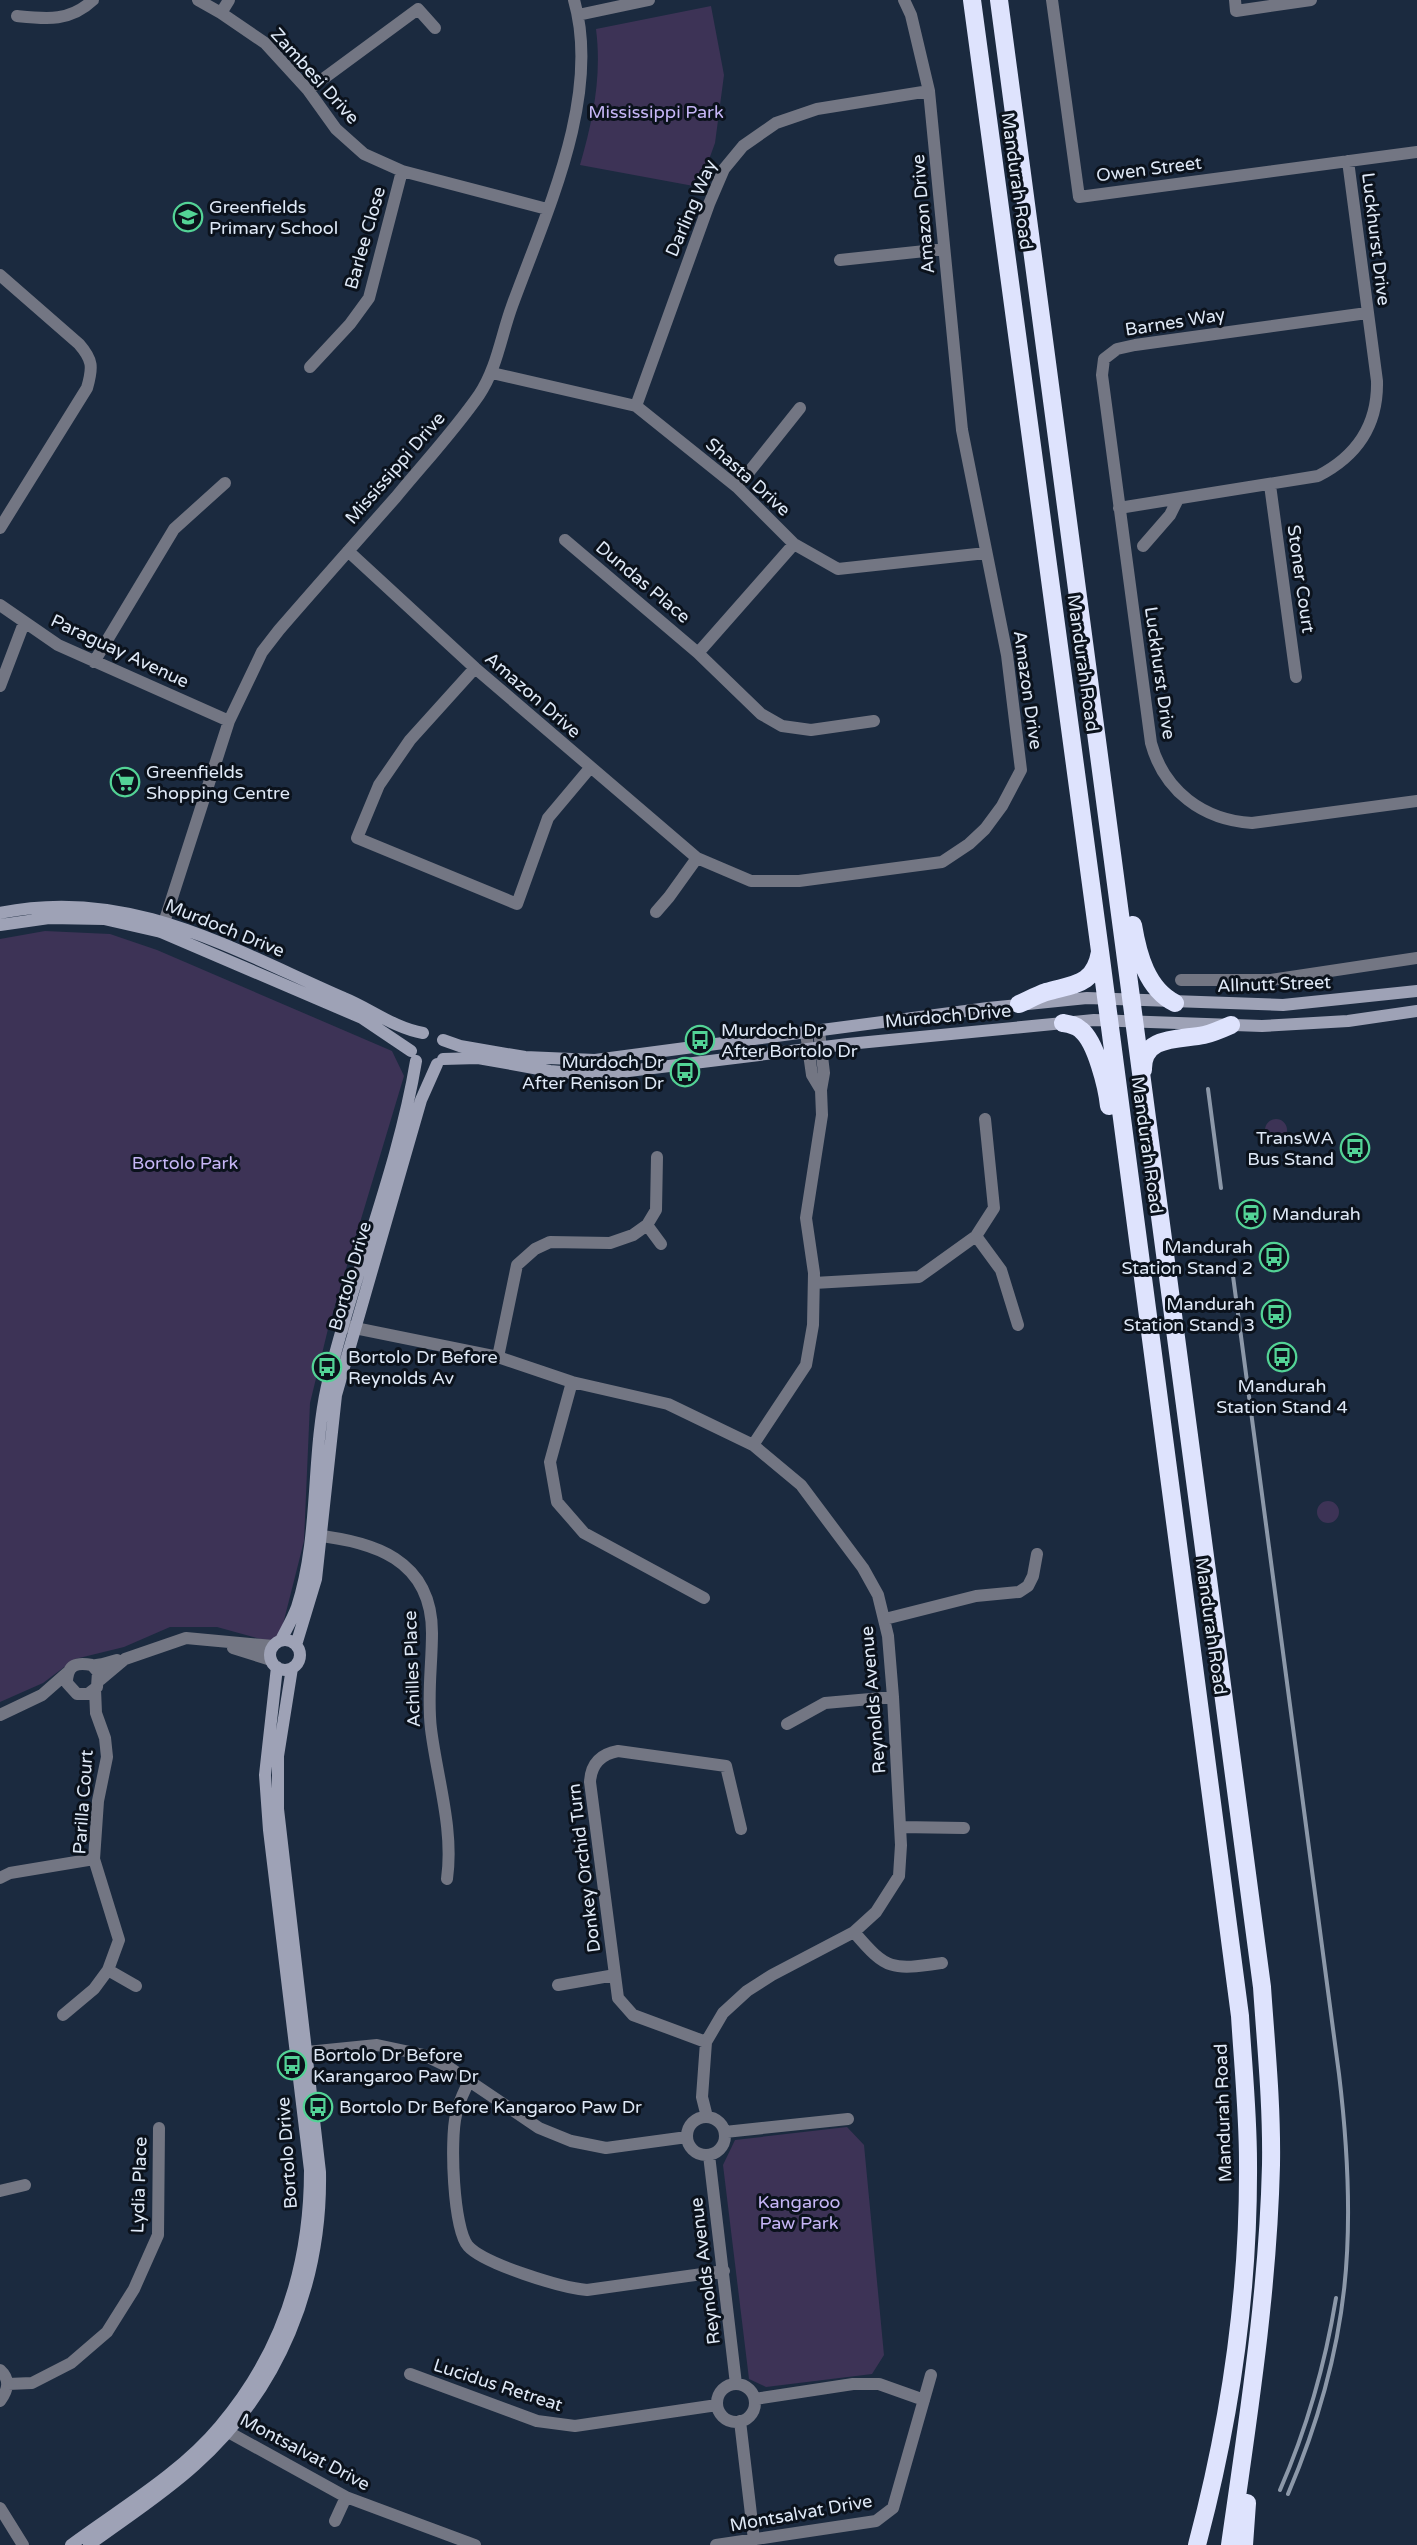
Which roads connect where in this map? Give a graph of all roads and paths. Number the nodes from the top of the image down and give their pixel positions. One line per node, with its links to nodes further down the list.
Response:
1 (93, 0): 14 (street)
2 (198, 0): 12 (street, Zambesi Drive)
3 (229, 0): 12 (street)
4 (574, 0): 13 (street, Mississippi Drive)
5 (649, 0): 13 (street)
6 (904, 0): 17 (street, Amazon Drive)
7 (972, 0): 58 (highway, Mandurah Road)
8 (999, 0): 52 (highway, Mandurah Road)
9 (1052, 0): 19 (street, Owen Street)
10 (1235, 0): 11 (street)
11 (1311, 0)
12 (221, 13): 16 (street, Zambesi Drive)
13 (578, 15): 21 (street, Mississippi Drive)
14 (17, 16)
15 (435, 28): 16 (street)
16 (308, 90): 20 (street, Zambesi Drive)
17 (929, 91): 22 (street, Amazon Drive); 28 (street, Darling Way)
18 (1417, 152): 19 (street, Luckhurst Drive)
19 (1348, 161): 25 (street, Luckhurst Drive)
20 (402, 171): 21 (street, Zambesi Drive); 26 (street, Barlee Close)
21 (547, 209): 27 (street, Mississippi Drive)
22 (944, 249): 23 (street); 40 (street, Amazon Drive)
23 (840, 260)
24 (0, 276): 35 (street)
25 (1367, 313): 31 (street, Luckhurst Drive); 34 (street, Barnes Way)
26 (310, 367)
27 (492, 373): 28 (street, Shasta Drive); 39 (street, Mississippi Drive)
28 (636, 406): 32 (street, Shasta Drive)
29 (800, 408): 32 (street)
30 (225, 483): 44 (street)
31 (1270, 485): 33 (street, Luckhurst Drive); 46 (street, Stoner Court)
32 (737, 487): 37 (street, Shasta Drive)
33 (1178, 499): 34 (street, Luckhurst Drive); 38 (street)
34 (1119, 508): 51 (street, Luckhurst Drive)
35 (0, 528)
36 (565, 540): 43 (street, Dundas Place)
37 (794, 544): 40 (street, Shasta Drive); 43 (street)
38 (1143, 546)
39 (348, 551): 45 (street, Amazon Drive); 48 (street, Mississippi Drive)
40 (986, 553): 53 (street, Amazon Drive)
41 (0, 605): 42 (street, Paraguay Avenue)
42 (24, 623): 44 (street, Paraguay Avenue); 47 (street)
43 (698, 652): 49 (street, Dundas Place)
44 (94, 662): 48 (street, Paraguay Avenue)
45 (475, 668): 50 (street, Amazon Drive); 50 (street)
46 (1296, 677)
47 (0, 686)
48 (229, 721): 57 (street, Mississippi Drive)
49 (874, 722)
50 (590, 768): 53 (street, Amazon Drive)
51 (1417, 801)
52 (1110, 843): 63 (highway, Mandurah Road); 64 (highway)
53 (697, 858): 54 (street)
54 (656, 912)
55 (0, 913): 57 (main road, Murdoch Drive)
56 (0, 925): 57 (main road, Murdoch Drive)
57 (163, 926): 72 (main road, Murdoch Drive); 77 (main road, Murdoch Drive)
58 (1100, 951): 62 (highway, Mandurah Road); 65 (highway)
59 (1417, 958): 60 (street)
60 (1181, 980)
61 (1417, 991): 64 (main road, Allnutt Street)
62 (1106, 998): 63 (main road, Murdoch Drive); 65 (main road, Murdoch Drive); 67 (highway, Mandurah Road)
63 (1132, 999): 64 (main road, Allnutt Street); 68 (highway, Mandurah Road)
64 (1175, 1003)
65 (1019, 1004): 71 (main road, Murdoch Drive)
66 (1417, 1011): 70 (main road)
67 (1109, 1021): 68 (main road, Murdoch Drive); 69 (main road, Murdoch Drive); 83 (highway, Mandurah Road)
68 (1135, 1021): 70 (main road); 79 (highway, Mandurah Road)
69 (1063, 1023): 75 (main road, Murdoch Drive); 83 (highway)
70 (1231, 1025): 79 (highway)
71 (819, 1031): 73 (main road, Murdoch Drive); 75 (street)
72 (423, 1033): 74 (main road, Murdoch Drive); 77 (main road)
73 (806, 1033): 74 (main road, Murdoch Drive); 76 (street)
74 (443, 1040): 78 (main road)
75 (821, 1047): 76 (main road, Murdoch Drive); 80 (street)
76 (808, 1048): 78 (main road, Murdoch Drive); 80 (street)
77 (414, 1056): 78 (main road, Murdoch Drive); 89 (main road, Bortolo Drive)
78 (440, 1061): 89 (main road, Bortolo Drive)
79 (1143, 1081): 147 (highway, Mandurah Road)
80 (821, 1090): 87 (street)
81 (986, 1119): 85 (street)
82 (657, 1157): 84 (street)
83 (1129, 1165): 158 (highway, Mandurah Road)
84 (647, 1225): 86 (street); 90 (street)
85 (976, 1236): 87 (street); 88 (street)
86 (661, 1244)
87 (814, 1283): 92 (street)
88 (1018, 1325)
89 (348, 1326): 90 (street, Reynolds Avenue); 93 (main road, Bortolo Drive)
90 (498, 1357): 91 (street, Reynolds Avenue)
91 (572, 1382): 92 (street, Reynolds Avenue); 95 (street)
92 (753, 1445): 96 (street, Reynolds Avenue)
93 (316, 1535): 98 (main road, Bortolo Drive); 99 (main road, Bortolo Drive); 117 (street, Achilles Place)
94 (1037, 1554): 96 (street)
95 (704, 1598)
96 (885, 1619): 108 (street, Reynolds Avenue)
97 (215, 1641): 98 (street); 100 (street); 101 (street)
98 (277, 1643): 99 (main road); 101 (main road)
99 (296, 1645): 103 (main road)
100 (125, 1659): 102 (street); 105 (street)
101 (274, 1664): 103 (main road); 126 (main road, Bortolo Drive)
102 (93, 1665): 104 (street); 105 (street)
103 (292, 1668): 126 (main road, Bortolo Drive)
104 (67, 1673): 106 (street); 107 (street)
105 (97, 1684): 106 (street); 109 (street, Parilla Court)
106 (75, 1692): 107 (street); 109 (street, Parilla Court)
107 (42, 1695): 110 (street)
108 (893, 1697): 111 (street); 112 (street, Reynolds Avenue)
109 (96, 1713): 115 (street, Parilla Court)
110 (0, 1715)
111 (787, 1724)
112 (900, 1827): 113 (street); 118 (street, Reynolds Avenue)
113 (964, 1828)
114 (741, 1829): 121 (street, Donkey Orchid Turn)
115 (94, 1859): 116 (street); 120 (street, Parilla Court)
116 (0, 1878)
117 (447, 1879)
118 (854, 1932): 119 (street); 125 (street, Reynolds Avenue)
119 (942, 1964)
120 (108, 1970): 123 (street); 124 (street, Parilla Court)
121 (615, 1974): 122 (street); 125 (street, Donkey Orchid Turn)
122 (558, 1985)
123 (136, 1986)
124 (63, 2015)
125 (706, 2042): 128 (street, Reynolds Avenue)
126 (302, 2053): 127 (street); 148 (main road, Bortolo Drive)
127 (469, 2081): 132 (street); 136 (street)
128 (707, 2117): 131 (street); 132 (street)
129 (848, 2119): 131 (street)
130 (159, 2128): 140 (street, Lydia Place)
131 (725, 2132): 133 (street)
132 (687, 2137): 133 (street)
133 (709, 2155): 136 (street, Reynolds Avenue)
134 (25, 2185): 135 (street)
135 (0, 2191)
136 (724, 2271): 141 (street, Reynolds Avenue)
137 (0, 2370): 140 (street)
138 (410, 2374): 145 (street, Lucidus Retreat)
139 (931, 2375): 143 (street, Montsalvat Drive)
140 (8, 2384): 144 (street)
141 (736, 2384): 142 (street); 145 (street)
142 (755, 2400): 143 (street); 146 (street)
143 (924, 2400): 152 (street, Montsalvat Drive)
144 (0, 2401)
145 (717, 2405): 146 (street)
146 (740, 2421): 152 (street)
147 (1246, 2427): 159 (highway, Mandurah Road); 160 (highway)
148 (224, 2430): 149 (street, Montsalvat Drive); 154 (main road, Bortolo Drive); 155 (main road, Bortolo Drive)
149 (346, 2497): 151 (street); 156 (street, Montsalvat Drive)
150 (0, 2508): 153 (street)
151 (335, 2521)
152 (754, 2540): 157 (street, Montsalvat Drive)
153 (23, 2545)
154 (71, 2545)
155 (89, 2545)
156 (475, 2545)
157 (716, 2545)
158 (1197, 2545)
159 (1230, 2545)
160 (1244, 2545)

